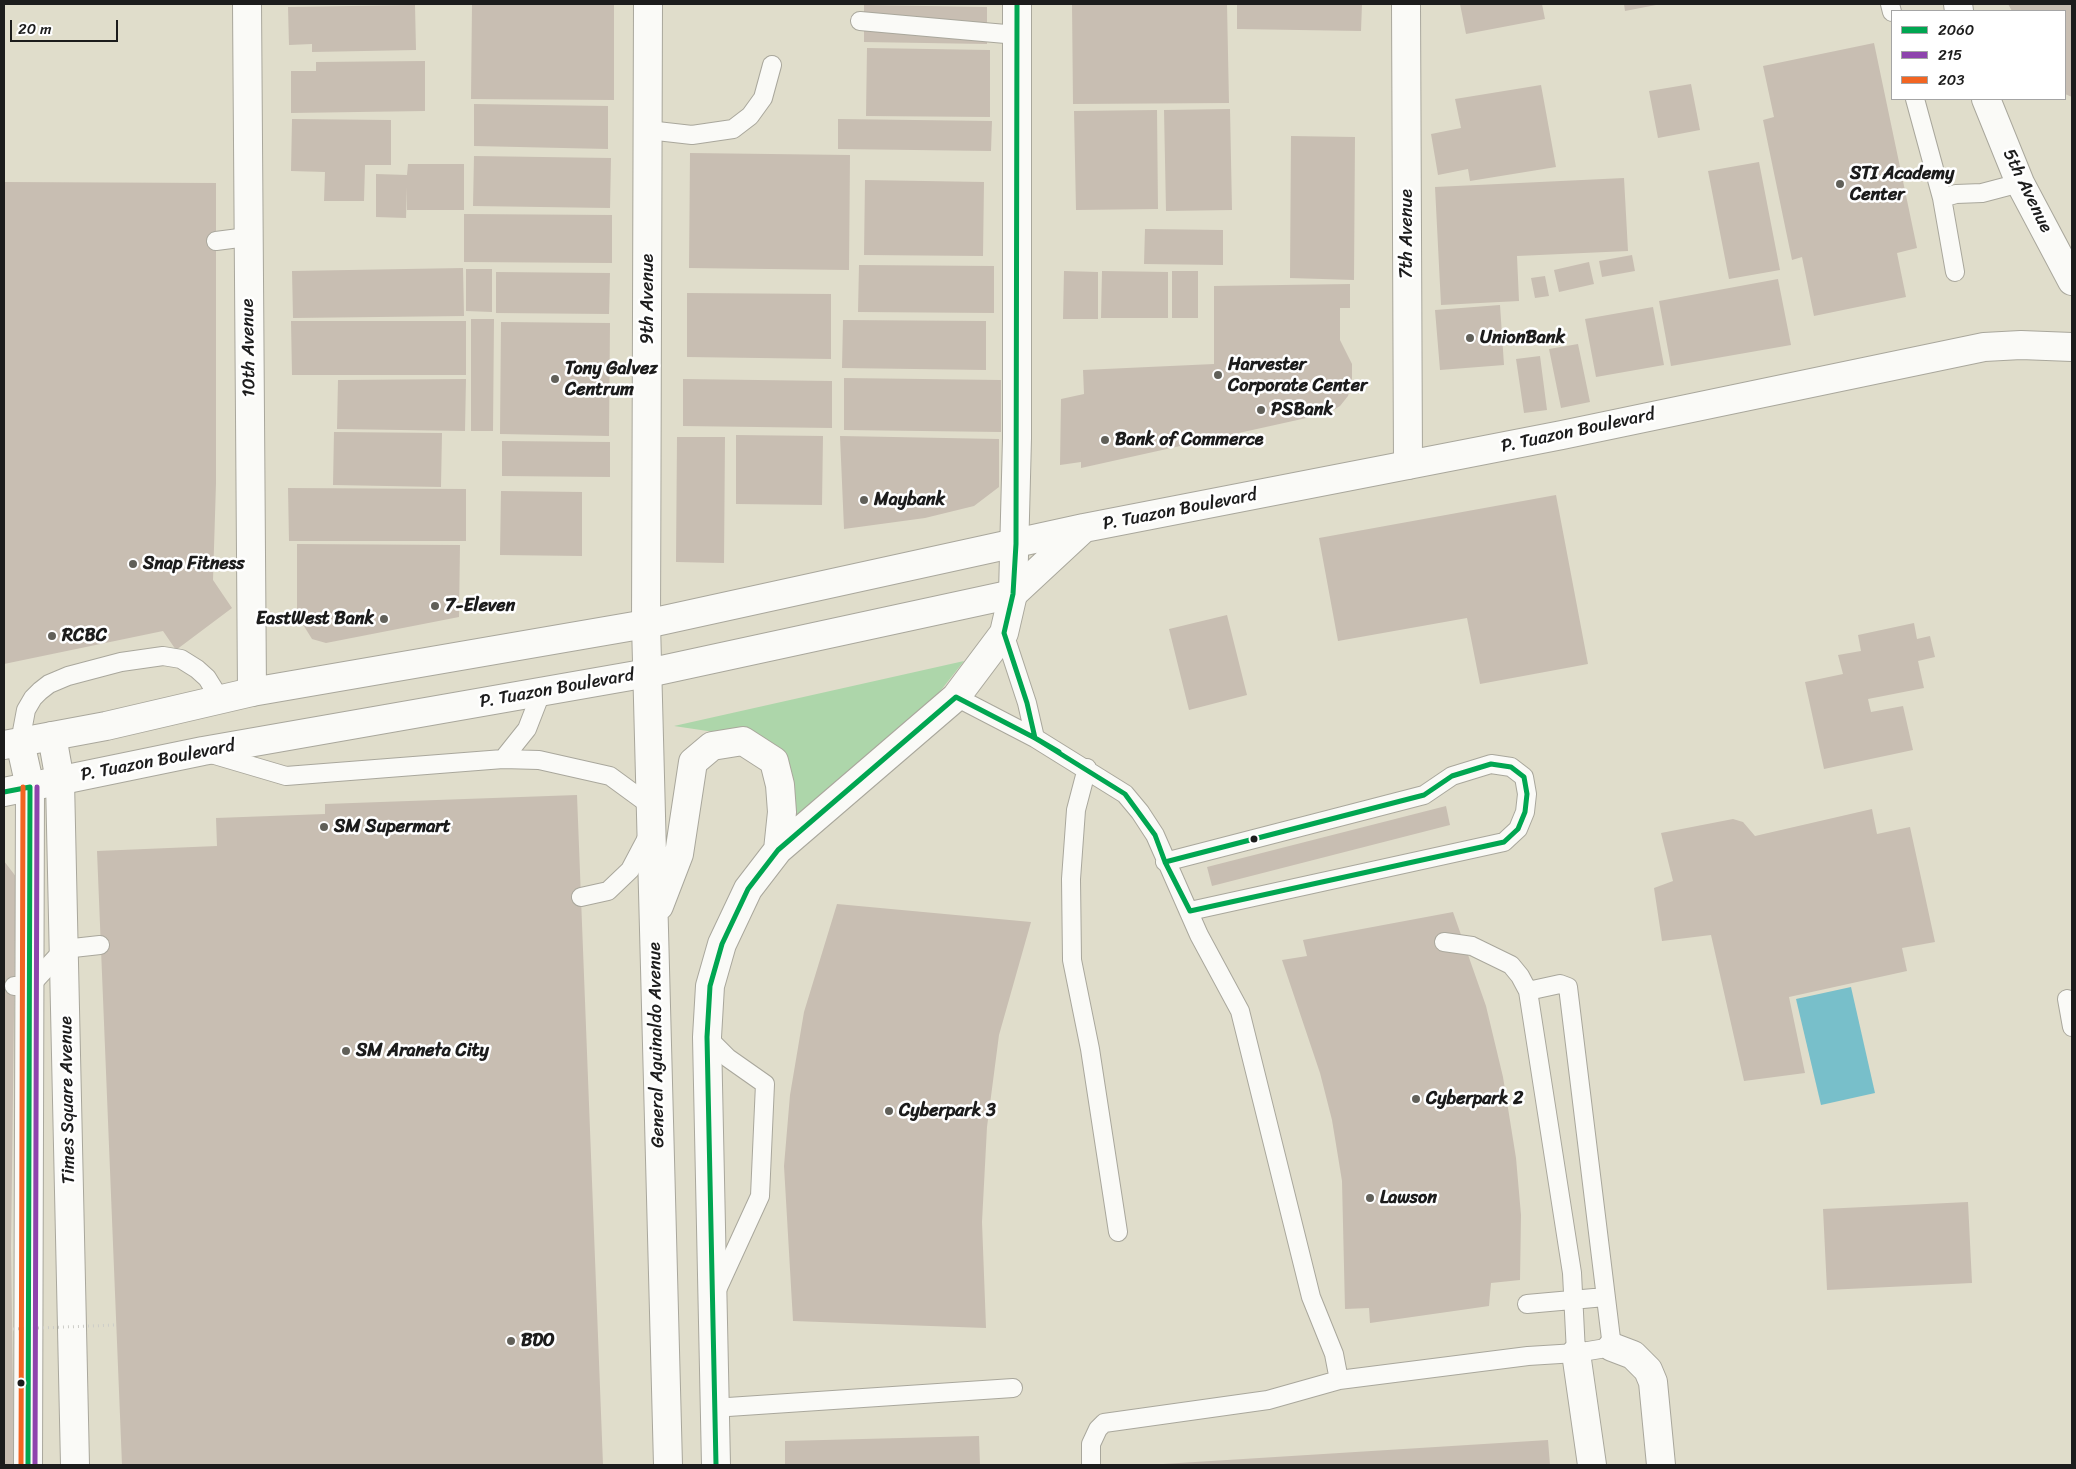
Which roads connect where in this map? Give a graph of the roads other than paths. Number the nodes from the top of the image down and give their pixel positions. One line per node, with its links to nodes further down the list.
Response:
1 (247, 4): 13 (street, 10th Avenue)
2 (648, 4): 10 (street, 9th Avenue)
3 (1017, 4): 6 (street)
4 (1406, 4): 18 (street, 7th Avenue)
5 (860, 21): 6 (lane)
6 (1017, 35): 20 (street)
7 (772, 65): 10 (lane)
8 (1915, 100): 12 (lane)
9 (1986, 100): 11 (street, 5th Avenue)
10 (648, 130): 22 (street, 9th Avenue)
11 (2020, 183): 12 (lane); 16 (street, 5th Avenue)
12 (1942, 198): 15 (lane)
13 (247, 237): 14 (lane); 25 (street, 10th Avenue)
14 (216, 241)
15 (1954, 272)
16 (2072, 281)
17 (2072, 347): 18 (street, P. Tuazon Boulevard)
18 (1408, 465): 19 (street, P. Tuazon Boulevard)
19 (1084, 528): 20 (street, P. Tuazon Boulevard); 21 (street, P. Tuazon Boulevard)
20 (1016, 544): 21 (street); 22 (street, P. Tuazon Boulevard)
21 (1013, 594): 23 (street); 24 (street, P. Tuazon Boulevard)
22 (646, 624): 24 (street, General Aguinaldo Avenue); 25 (street, P. Tuazon Boulevard)
23 (1004, 632): 27 (street); 30 (lane)
24 (648, 673): 26 (street, P. Tuazon Boulevard); 38 (street, General Aguinaldo Avenue)
25 (252, 692): 28 (street, P. Tuazon Boulevard)
26 (541, 692): 32 (street, P. Tuazon Boulevard); 33 (lane)
27 (956, 697): 30 (lane); 39 (street)
28 (220, 699): 29 (street, P. Tuazon Boulevard); 31 (lane)
29 (52, 736): 31 (street, P. Tuazon Boulevard); 35 (street, Times Square Avenue)
30 (1035, 738): 34 (lane)
31 (12, 743): 36 (street, Times Square Avenue)
32 (203, 751): 33 (lane); 35 (street, P. Tuazon Boulevard)
33 (504, 759): 38 (lane)
34 (1087, 768): 40 (lane); 52 (lane)
35 (60, 781): 36 (street, P. Tuazon Boulevard); 46 (street, Times Square Avenue)
36 (30, 787): 37 (street, P. Tuazon Boulevard); 47 (street, Times Square Avenue)
37 (4, 792)
38 (652, 818): 41 (lane); 43 (street, General Aguinaldo Avenue)
39 (778, 850): 43 (street); 51 (street)
40 (1165, 862): 42 (lane); 42 (lane)
41 (582, 897)
42 (1190, 911): 59 (lane)
43 (654, 922): 64 (street, General Aguinaldo Avenue)
44 (1444, 942): 48 (lane)
45 (100, 945): 46 (lane)
46 (64, 949): 47 (lane); 63 (street, Times Square Avenue)
47 (22, 986): 62 (street, Times Square Avenue)
48 (1528, 991): 53 (lane); 54 (lane)
49 (2067, 999): 50 (lane)
50 (2072, 1027)
51 (708, 1037): 55 (street); 55 (lane)
52 (1118, 1232)
53 (1605, 1298): 54 (lane); 57 (lane)
54 (1573, 1300): 56 (lane); 58 (lane)
55 (712, 1302): 61 (street)
56 (1527, 1304)
57 (1612, 1347): 58 (lane); 68 (street)
58 (1576, 1353): 59 (lane); 67 (street)
59 (1339, 1380): 66 (lane)
60 (1014, 1388): 61 (lane)
61 (713, 1408): 65 (street)
62 (28, 1465)
63 (75, 1465)
64 (668, 1465)
65 (716, 1465)
66 (1091, 1465)
67 (1592, 1465)
68 (1662, 1465)

